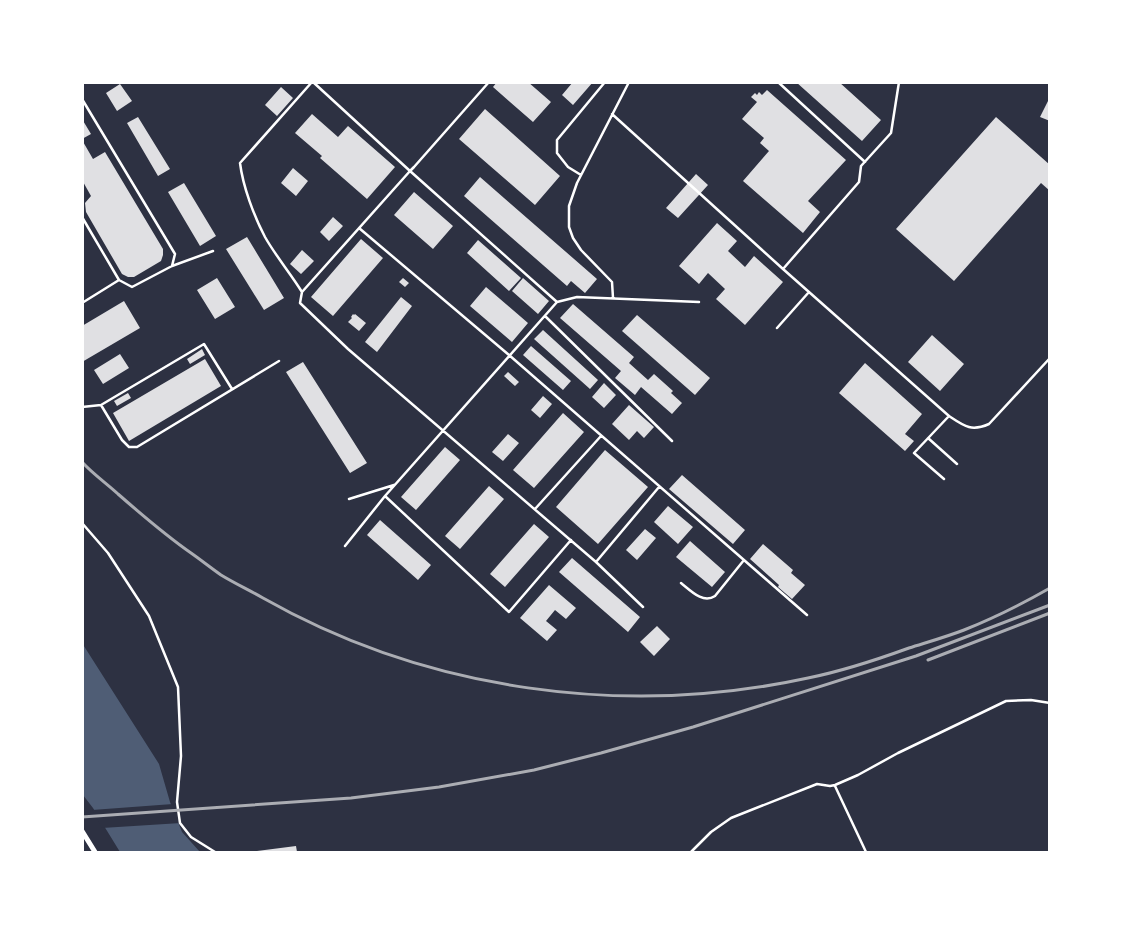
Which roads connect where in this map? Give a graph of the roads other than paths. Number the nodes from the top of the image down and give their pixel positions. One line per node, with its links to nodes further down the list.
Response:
1 (313, 82): 10 (lane); 18 (lane)
2 (489, 82): 10 (lane)
3 (605, 82): 11 (lane)
4 (629, 82): 8 (lane)
5 (778, 82): 9 (lane)
6 (899, 82): 9 (lane)
7 (82, 99): 15 (lane)
8 (612, 114): 11 (lane); 16 (lane)
9 (865, 162): 16 (lane)
10 (410, 171): 13 (lane); 21 (lane)
11 (581, 175): 20 (lane)
12 (82, 217): 17 (lane)
13 (359, 228): 18 (lane); 26 (lane)
14 (212, 251): 15 (lane)
15 (172, 266): 17 (lane)
16 (783, 269): 19 (lane)
17 (120, 280): 23 (lane)
18 (302, 292): 33 (lane)
19 (809, 292): 25 (lane); 32 (lane)
20 (613, 298): 21 (lane); 22 (lane)
21 (557, 302): 24 (lane)
22 (698, 302)
23 (82, 303)
24 (545, 316): 26 (lane); 36 (lane)
25 (777, 328)
26 (509, 355): 33 (lane); 34 (lane)
27 (1050, 358): 32 (lane)
28 (279, 361): 29 (lane)
29 (232, 389): 30 (lane); 30 (lane)
30 (101, 405): 31 (lane)
31 (82, 407)
32 (949, 416): 35 (lane)
33 (442, 431): 39 (lane); 43 (lane)
34 (601, 436): 40 (lane); 43 (lane)
35 (928, 438): 37 (lane); 38 (lane)
36 (672, 441)
37 (957, 464)
38 (944, 479)
39 (395, 484): 41 (lane); 42 (lane)
40 (659, 487): 47 (lane); 48 (lane)
41 (385, 496): 45 (lane); 46 (lane)
42 (349, 499)
43 (535, 510): 45 (lane)
44 (82, 523): 56 (lane)
45 (571, 540): 48 (lane)
46 (345, 546)
47 (744, 560): 49 (lane); 51 (lane)
48 (596, 562): 50 (lane)
49 (681, 583)
50 (643, 607)
51 (807, 615)
52 (1050, 703): 53 (lane)
53 (835, 785): 57 (lane); 58 (lane)
54 (82, 831): 55 (street)
55 (95, 852)
56 (215, 852)
57 (692, 852)
58 (866, 852)

